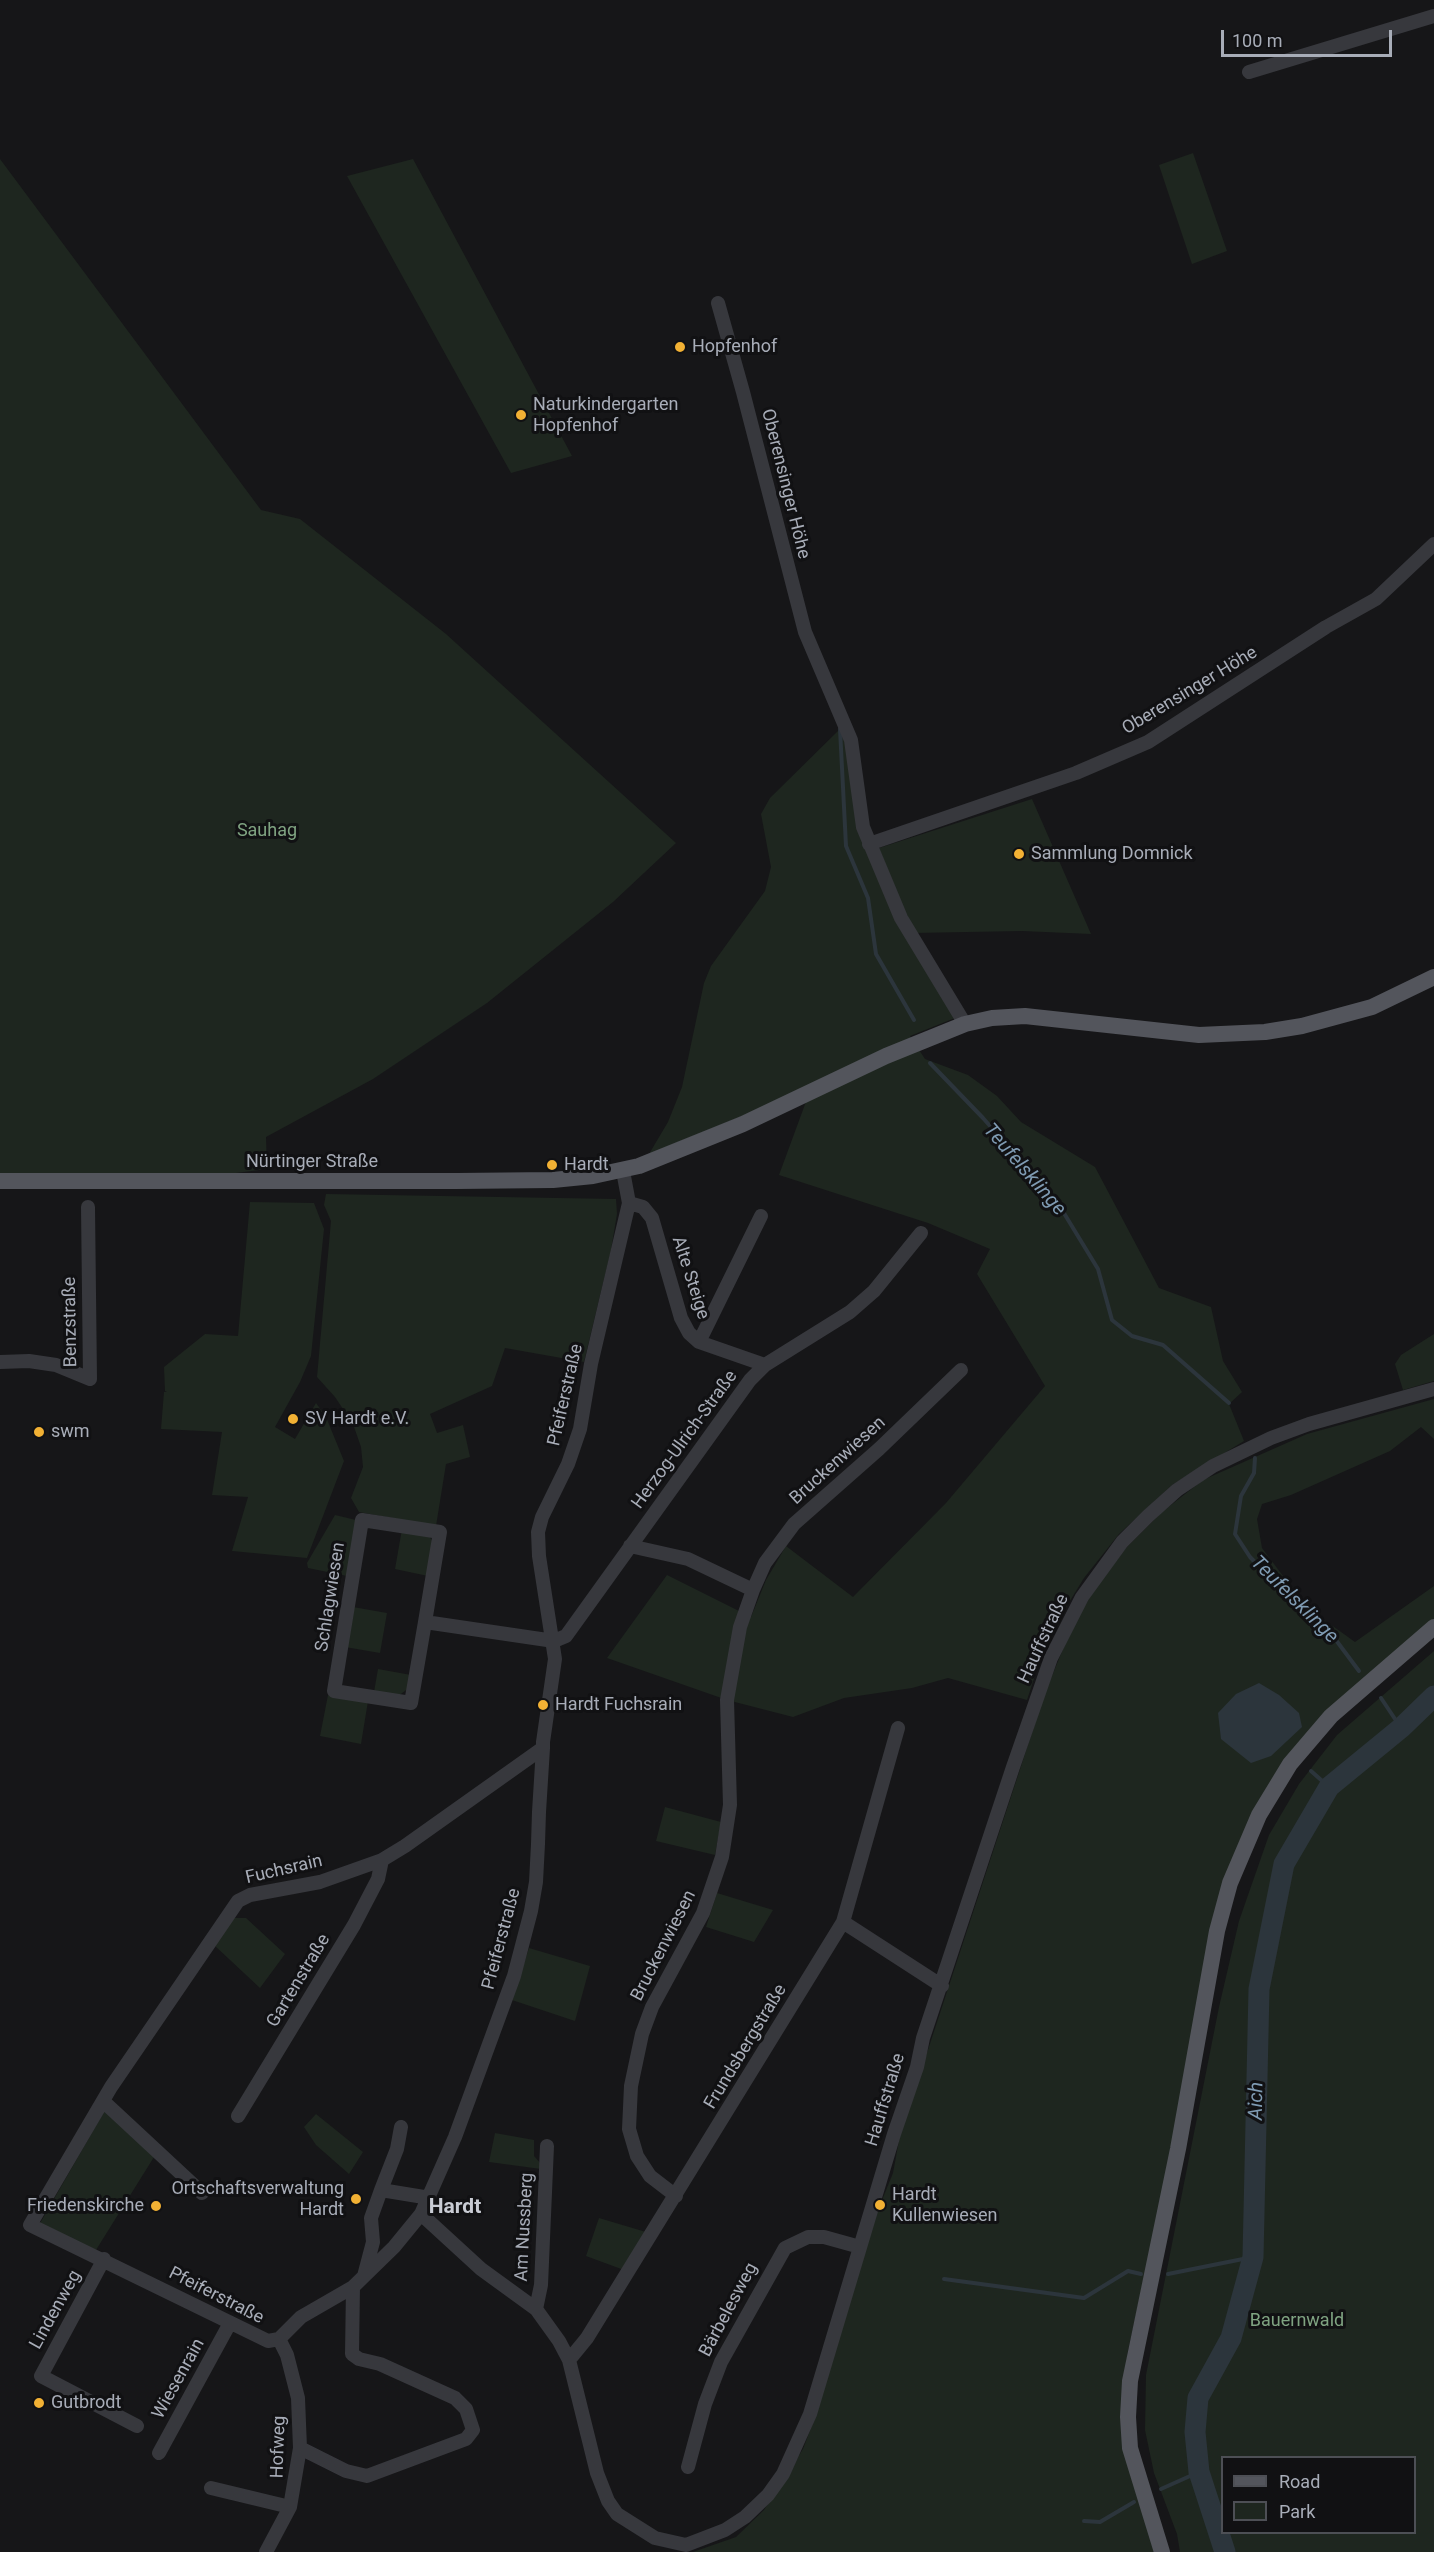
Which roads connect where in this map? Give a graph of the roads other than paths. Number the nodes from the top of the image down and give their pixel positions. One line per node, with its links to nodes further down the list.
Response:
1 (1434, 16): 2 (street)
2 (1249, 72)
3 (718, 303): 5 (street, Oberensinger Höhe)
4 (1434, 544): 5 (street, Oberensinger Höhe)
5 (869, 844): 7 (street, Oberensinger Höhe)
6 (1434, 977): 7 (main road, Nürtinger Straße)
7 (965, 1024): 8 (main road, Nürtinger Straße)
8 (622, 1171): 9 (main road, Nürtinger Straße); 10 (street, Pfeiferstraße)
9 (0, 1181)
10 (629, 1203): 14 (street, Alte Steige); 23 (street, Pfeiferstraße)
11 (88, 1207): 15 (street, Benzstraße)
12 (761, 1216): 14 (street)
13 (921, 1233): 16 (street, Herzog-Ulrich-Straße)
14 (699, 1342): 16 (street, Alte Steige)
15 (0, 1362)
16 (765, 1365): 19 (street, Herzog-Ulrich-Straße)
17 (962, 1370): 20 (street, Bruckenwiesen)
18 (1434, 1389): 28 (street, Hauffstraße)
19 (630, 1546): 20 (street); 23 (street, Herzog-Ulrich-Straße)
20 (753, 1590): 35 (street, Bruckenwiesen)
21 (425, 1622): 21 (street, Schlagwiesen); 23 (street)
22 (1434, 1627): 53 (main road)
23 (554, 1641): 25 (street, Pfeiferstraße)
24 (897, 1728): 27 (street, Frundsbergstraße)
25 (543, 1748): 26 (street, Fuchsrain); 36 (street, Pfeiferstraße)
26 (381, 1860): 29 (street, Fuchsrain); 30 (street, Gartenstraße)
27 (843, 1922): 28 (street); 35 (street, Frundsbergstraße)
28 (942, 1986): 39 (street, Hauffstraße)
29 (104, 2101): 34 (street); 38 (street, Fuchsrain)
30 (238, 2116)
31 (401, 2127): 33 (street)
32 (547, 2146): 42 (street, Am Nussberg)
33 (381, 2190): 36 (street); 41 (street)
34 (202, 2193)
35 (676, 2196): 45 (street, Frundsbergstraße)
36 (430, 2198): 37 (street, Pfeiferstraße)
37 (421, 2214): 41 (street, Pfeiferstraße); 42 (street, Hauffstraße)
38 (30, 2225): 40 (street, Pfeiferstraße)
39 (860, 2247): 45 (street, Hauffstraße); 49 (street, Bärbelesweg)
40 (104, 2259): 43 (street, Pfeiferstraße); 46 (street, Lindenweg)
41 (358, 2282): 44 (street, Pfeiferstraße); 47 (street)
42 (536, 2309): 45 (street, Hauffstraße)
43 (230, 2323): 44 (street, Pfeiferstraße); 48 (street, Wiesenrain)
44 (279, 2339): 47 (street, Hofweg)
45 (569, 2360)
46 (137, 2426)
47 (300, 2448): 51 (street, Hofweg)
48 (159, 2453)
49 (688, 2467)
50 (211, 2488): 51 (street)
51 (290, 2507): 52 (street, Hofweg)
52 (266, 2552)
53 (1162, 2552)

